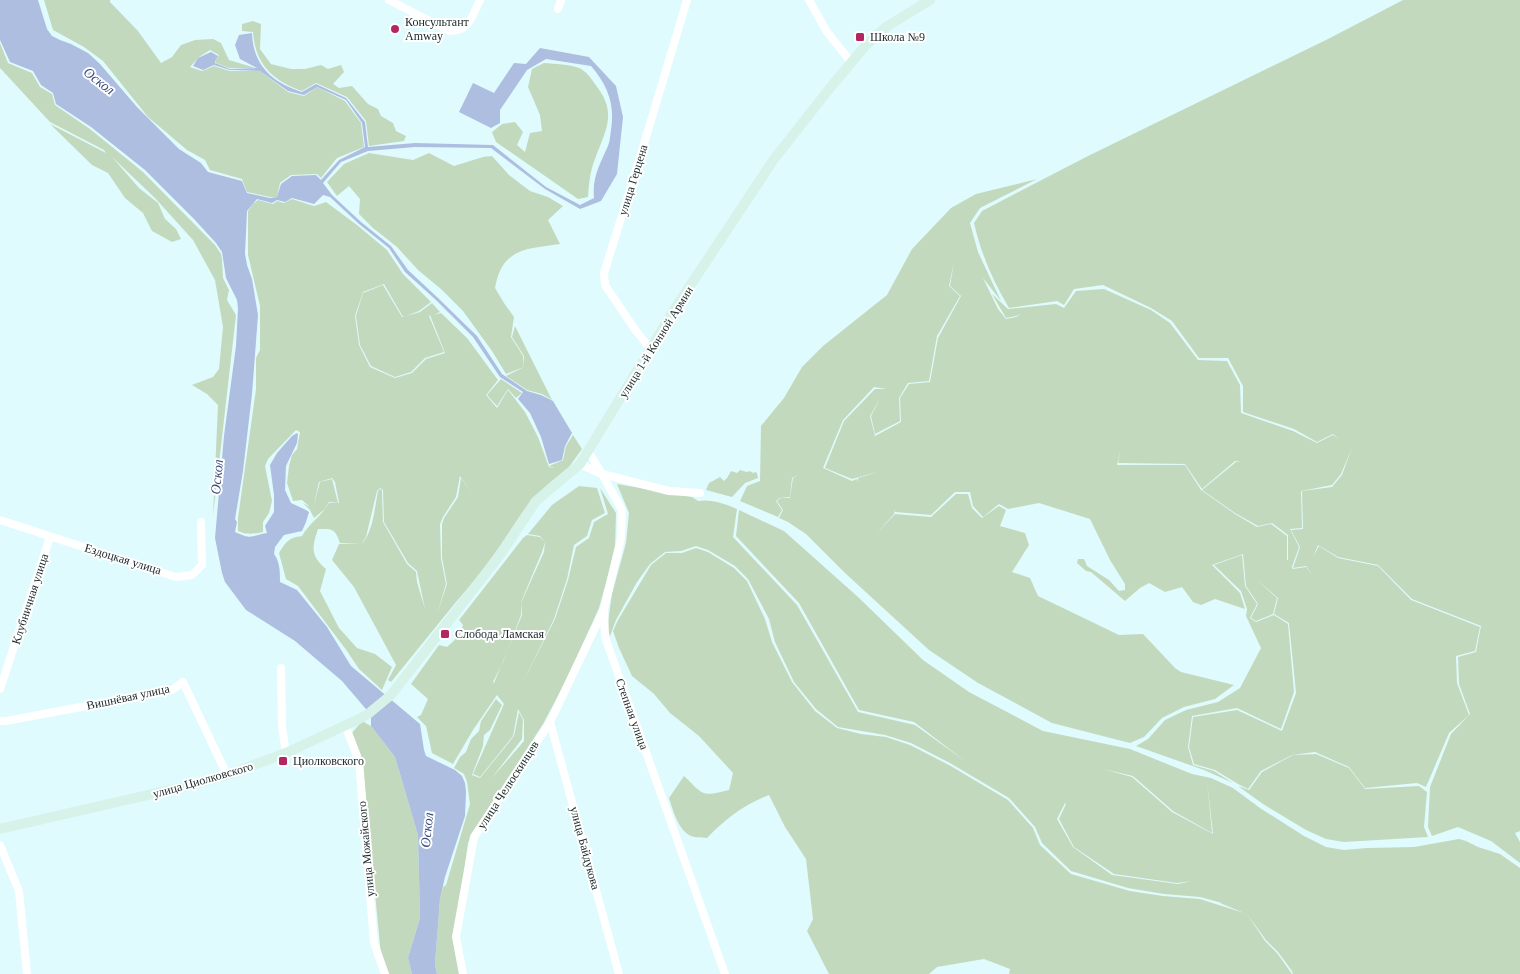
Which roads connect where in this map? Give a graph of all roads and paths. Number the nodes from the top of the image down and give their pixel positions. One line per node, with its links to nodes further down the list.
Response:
1 (389, 0): 2 (street)
2 (480, 0)
3 (561, 0): 7 (street)
4 (687, 0): 9 (street, улица Герцена)
5 (809, 0): 8 (street)
6 (930, 0): 8 (main road, улица 1-й Конной Армии)
7 (558, 9)
8 (851, 62): 9 (main road, улица 1-й Конной Армии)
9 (651, 349): 10 (main road, улица 1-й Конной Армии)
10 (588, 451): 11 (main road, улица 1-й Конной Армии); 12 (street, Степная улица)
11 (580, 464): 12 (street); 20 (main road, улица 1-й Конной Армии)
12 (602, 474): 13 (street); 17 (street, Степная улица)
13 (700, 493)
14 (0, 520): 16 (street, Ездоцкая улица)
15 (201, 522): 16 (street, Ездоцкая улица)
16 (50, 537): 19 (street, Клубничная улица)
17 (604, 609): 22 (street, улица Челюскинцев); 32 (street, Степная улица)
18 (281, 668): 24 (street)
19 (0, 690)
20 (391, 695): 23 (main road, улица Циолковского)
21 (0, 721): 25 (street, Вишнёвая улица)
22 (550, 722): 30 (street, улица Челюскинцев); 31 (street, улица Байдукова)
23 (346, 725): 24 (main road, улица Циолковского); 29 (street, улица Можайского)
24 (286, 753): 25 (main road, улица Циолковского)
25 (227, 775): 26 (main road, улица Циолковского)
26 (0, 829)
27 (0, 845): 28 (street)
28 (26, 974)
29 (385, 974)
30 (463, 974)
31 (619, 974)
32 (725, 974)

